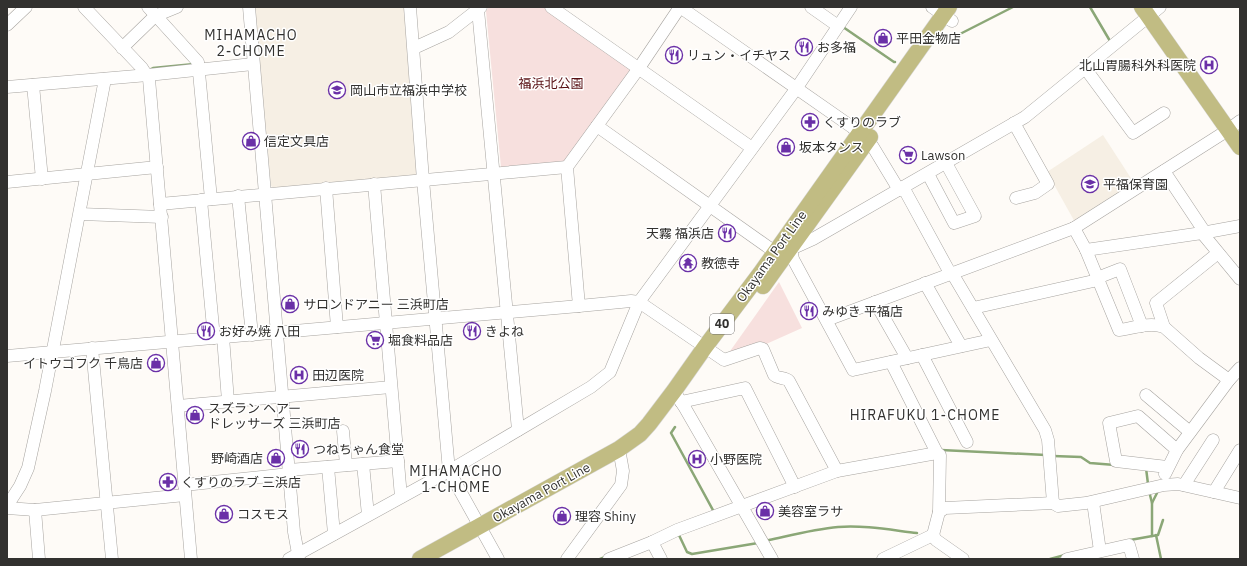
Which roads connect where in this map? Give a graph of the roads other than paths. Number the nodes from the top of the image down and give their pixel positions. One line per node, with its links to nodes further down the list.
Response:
1 (26, 7): 15 (street)
2 (84, 7): 18 (street)
3 (177, 7): 13 (street)
4 (249, 7): 19 (street)
5 (410, 7): 17 (street)
6 (551, 7): 22 (street)
7 (680, 7): 22 (street); 27 (street)
8 (811, 7): 16 (street)
9 (851, 7): 16 (street)
10 (962, 7): 14 (main road, Okayama Port Line / 40)
11 (480, 8): 17 (street); 41 (street)
12 (1150, 10): 21 (street); 30 (main road)
13 (152, 11): 18 (street); 20 (street)
14 (944, 12): 32 (main road, Okayama Port Line / 40)
15 (7, 26)
16 (838, 26): 27 (street)
17 (416, 47): 43 (street)
18 (122, 48): 23 (street)
19 (253, 64): 20 (street); 48 (street)
20 (199, 65): 23 (street); 51 (street)
21 (1085, 68): 28 (street); 29 (street)
22 (640, 69): 31 (street); 34 (street)
23 (145, 71): 24 (street); 36 (street)
24 (105, 78): 25 (street); 40 (street)
25 (33, 85): 26 (street); 42 (street)
26 (7, 87)
27 (798, 90): 32 (street); 34 (street)
28 (1164, 113)
29 (1014, 123): 35 (street); 50 (street)
30 (1234, 126): 33 (main road); 39 (street)
31 (599, 127): 37 (street); 52 (street)
32 (863, 137): 47 (street); 60 (main road, Okayama Port Line / 40)
33 (1240, 147)
34 (752, 148): 52 (street)
35 (946, 163): 38 (street); 38 (street)
36 (157, 167): 40 (street); 53 (street)
37 (567, 170): 41 (street); 68 (street)
38 (928, 174): 47 (street)
39 (1165, 174): 57 (street); 58 (street)
40 (87, 175): 42 (street); 54 (street)
41 (494, 176): 43 (street); 70 (street)
42 (42, 179): 44 (street)
43 (426, 180): 45 (street); 71 (street)
44 (7, 182)
45 (374, 184): 46 (street); 73 (street)
46 (326, 188): 48 (street); 76 (street)
47 (901, 189): 60 (street); 62 (street)
48 (265, 193): 49 (street); 77 (street)
49 (238, 196): 51 (street); 78 (street)
50 (1016, 198)
51 (206, 199): 53 (street); 79 (street)
52 (711, 203): 60 (street); 66 (street)
53 (160, 204): 55 (street)
54 (80, 214): 55 (street); 85 (street)
55 (162, 217): 81 (street)
56 (1240, 226): 58 (street)
57 (1074, 228): 59 (street); 62 (street)
58 (1202, 233): 59 (street); 61 (street)
59 (1086, 250): 63 (street)
60 (783, 253): 72 (street); 84 (main road, Okayama Port Line / 40)
61 (1218, 253): 64 (street); 75 (street)
62 (951, 273): 65 (street); 69 (street)
63 (1098, 279): 69 (street); 74 (street); 74 (street)
64 (1240, 279)
65 (925, 283): 67 (street); 82 (street)
66 (639, 302): 68 (street); 84 (street); 97 (street)
67 (875, 302): 72 (street); 88 (street)
68 (579, 306): 70 (street)
69 (973, 308): 80 (street)
70 (507, 312): 71 (street); 97 (street)
71 (435, 318): 73 (street); 112 (street)
72 (827, 320): 89 (street)
73 (386, 323): 76 (street); 91 (street)
74 (1142, 326): 75 (street)
75 (1164, 327): 90 (street)
76 (337, 328): 77 (street)
77 (277, 332): 78 (street); 93 (street)
78 (252, 335): 79 (street)
79 (218, 338): 81 (street); 95 (street)
80 (991, 340): 82 (street); 123 (street)
81 (172, 342): 83 (street); 96 (street)
82 (961, 346): 86 (street)
83 (92, 348): 85 (street); 122 (street)
84 (709, 349): 94 (main road, Okayama Port Line / 40); 111 (street)
85 (52, 352): 87 (street); 125 (street)
86 (922, 355): 88 (street); 101 (street)
87 (7, 356)
88 (907, 358): 89 (street)
89 (890, 362): 104 (street)
90 (1237, 373): 99 (street)
91 (391, 387): 93 (street); 106 (street)
92 (1146, 394): 99 (street)
93 (282, 396): 95 (street); 113 (street)
94 (678, 397): 105 (main road, Okayama Port Line / 40); 114 (street); 124 (street)
95 (228, 401): 96 (street)
96 (178, 406): 117 (street)
97 (518, 430): 112 (street)
98 (343, 431): 108 (street)
99 (1190, 432): 102 (street)
100 (1213, 440): 116 (street)
101 (968, 442)
102 (1177, 450): 110 (street); 110 (street)
103 (1240, 450): 118 (street)
104 (936, 451): 111 (street); 127 (street)
105 (620, 453): 129 (main road, Okayama Port Line / 40); 141 (street)
106 (398, 461): 107 (street); 120 (street)
107 (364, 464): 108 (street); 128 (street)
108 (346, 465): 109 (street)
109 (328, 467): 113 (street); 130 (street)
110 (1167, 467): 115 (street)
111 (836, 470): 114 (street)
112 (449, 471): 120 (street); 129 (street)
113 (289, 472): 117 (street); 134 (street)
114 (794, 485): 124 (street)
115 (1164, 485): 116 (street); 121 (street)
116 (1184, 485): 118 (street)
117 (184, 490): 122 (street); 137 (street)
118 (1214, 492): 119 (street)
119 (1238, 494)
120 (401, 497): 128 (street)
121 (1093, 502): 123 (street); 133 (street)
122 (106, 503): 126 (street); 136 (street)
123 (1053, 503): 127 (street)
124 (742, 506): 132 (street); 144 (street)
125 (7, 507): 126 (street)
126 (35, 510): 135 (street)
127 (939, 512): 131 (street)
128 (368, 516): 130 (street)
129 (483, 530): 138 (main road, Okayama Port Line / 40); 139 (main road, Okayama Port Line / 40); 140 (street)
130 (334, 534): 134 (street)
131 (934, 538): 145 (street); 146 (street)
132 (652, 542): 142 (street); 143 (street)
133 (1099, 548): 147 (street); 148 (street)
134 (295, 558)
135 (39, 559)
136 (112, 559)
137 (191, 559)
138 (420, 559)
139 (441, 559)
140 (498, 559)
141 (567, 559)
142 (610, 559)
143 (660, 559)
144 (772, 559)
145 (883, 559)
146 (963, 559)
147 (1067, 559)
148 (1133, 559)

